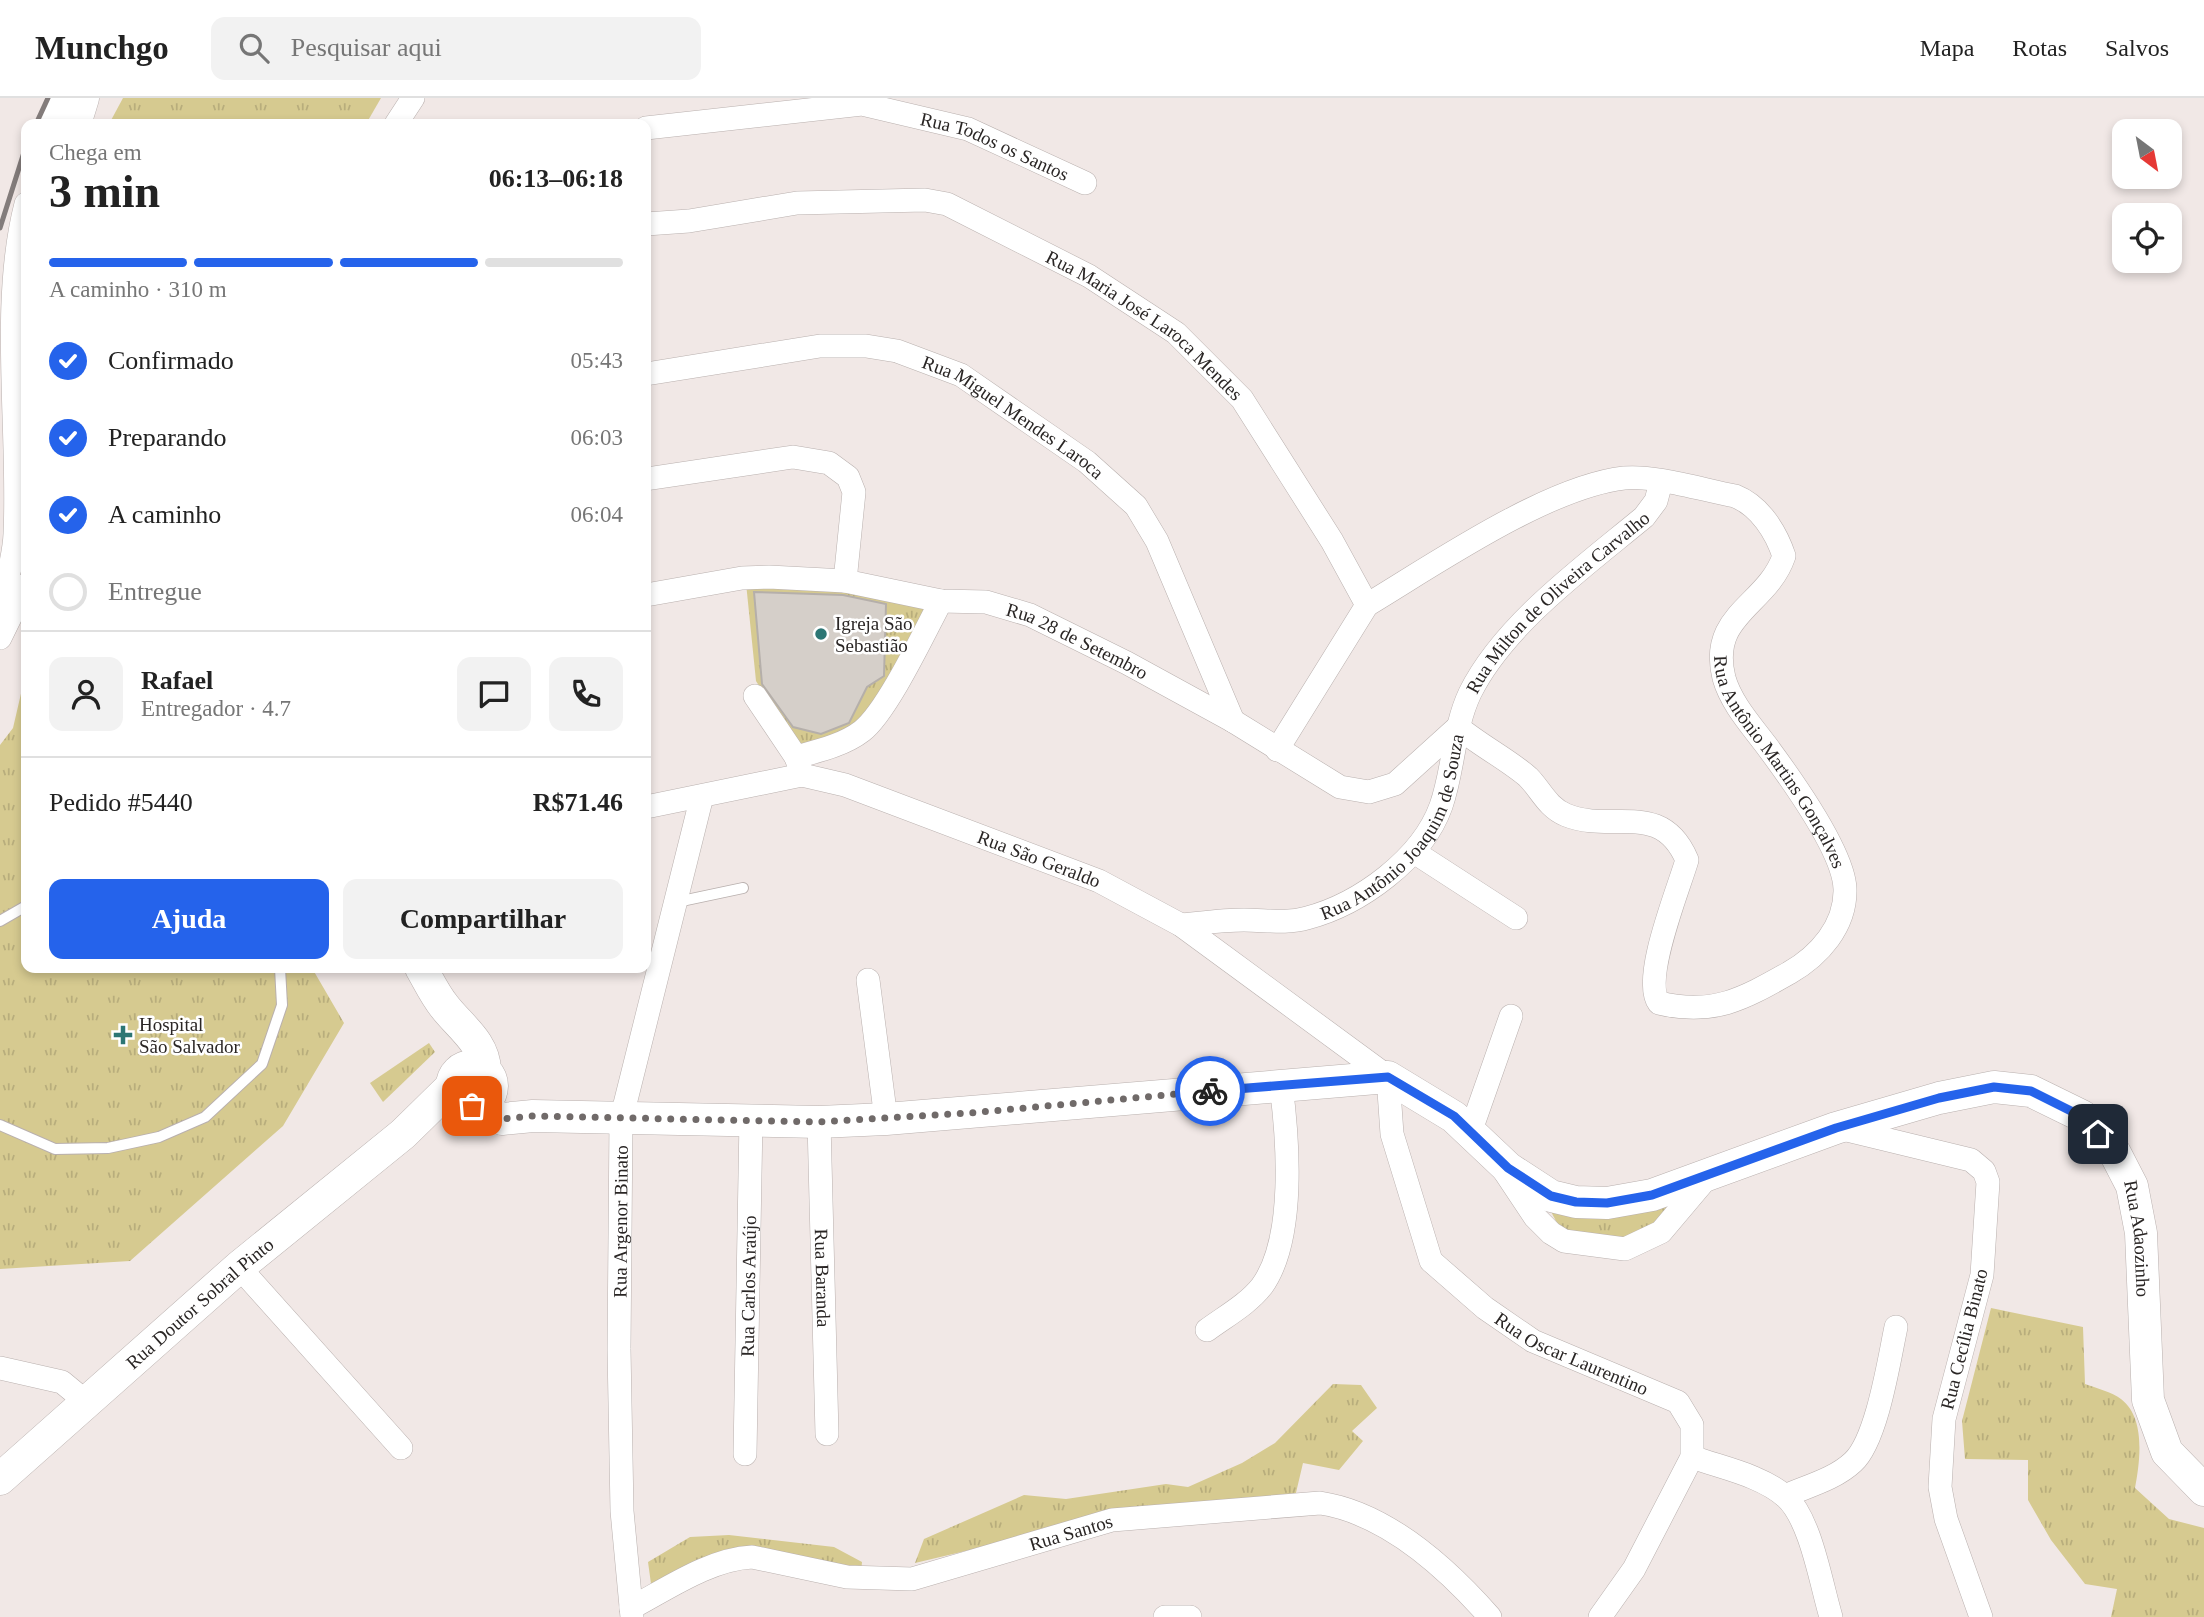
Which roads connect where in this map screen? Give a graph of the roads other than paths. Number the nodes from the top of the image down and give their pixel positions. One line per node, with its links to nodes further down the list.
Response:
1 (58, 98): 6 (street)
2 (83, 98): 7 (main road)
3 (413, 98): 8 (street)
4 (866, 101): 5 (street, Rua Todos os Santos); 10 (street, Rua Todos os Santos)
5 (816, 105): 9 (street, Rua Todos os Santos)
6 (52, 119)
7 (77, 119)
8 (399, 119)
9 (651, 127)
10 (1085, 183)
11 (651, 224): 20 (street, Rua Maria José Laroca Mendes)
12 (21, 236): 21 (street)
13 (651, 373): 24 (street, Rua Miguel Mendes Laroca)
14 (651, 478): 16 (street)
15 (1661, 482): 20 (street, Rua Antônio Martins Gonçalves); 25 (street, Rua Milton de Oliveira Carvalho); 40 (street, Rua Antônio Martins Gonçalves)
16 (845, 581): 17 (street, Rua 28 de Setembro); 19 (street, Rua 28 de Setembro)
17 (651, 594)
18 (21, 595): 22 (street)
19 (941, 601): 24 (street, Rua 28 de Setembro); 27 (street)
20 (1367, 605): 26 (street)
21 (0, 607)
22 (0, 638)
23 (755, 696): 27 (street)
24 (1233, 722): 26 (street, Rua 28 de Setembro)
25 (1458, 727): 26 (street, Rua 28 de Setembro); 30 (street, Rua Antônio Joaquim de Souza); 40 (street, Rua Antônio Joaquim de Souza)
26 (1277, 750)
27 (799, 766): 28 (street, Rua São Geraldo); 36 (street, Rua São Geraldo)
28 (702, 796): 29 (street, Rua São Geraldo); 32 (street, Rua Argenor Binato)
29 (651, 806)
30 (1414, 852): 34 (street); 36 (street, Rua Antônio Joaquim de Souza)
31 (743, 888): 32 (lane)
32 (674, 902): 47 (street, Rua Argenor Binato)
33 (21, 909): 35 (lane)
34 (1516, 918)
35 (0, 921)
36 (1181, 925): 42 (street, Rua São Geraldo)
37 (280, 973): 49 (lane)
38 (424, 973): 43 (main road)
39 (868, 980): 46 (street)
40 (1659, 1003)
41 (1511, 1016): 51 (street)
42 (1388, 1077): 44 (main road); 51 (main road, Rua Adaozinho); 62 (street, Rua Oscar Laurentino)
43 (472, 1085): 47 (main road); 54 (main road, Rua Doutor Sobral Pinto)
44 (1281, 1085): 46 (main road); 56 (street)
45 (751, 1119): 47 (main road); 48 (main road); 61 (street, Rua Carlos Araújo)
46 (886, 1119): 48 (main road)
47 (621, 1120): 66 (street, Rua Argenor Binato)
48 (819, 1122): 59 (street, Rua Baranda)
49 (0, 1125)
50 (1836, 1128): 53 (main road, Rua Adaozinho); 64 (main road, Rua Adaozinho); 72 (street, Rua Cecília Binato)
51 (1471, 1130): 52 (main road, Rua Adaozinho)
52 (1493, 1154): 53 (main road, Rua Adaozinho); 53 (street)
53 (1710, 1174)
54 (239, 1267): 58 (main road, Rua Doutor Sobral Pinto); 60 (street)
55 (1896, 1327): 65 (street)
56 (1207, 1330)
57 (0, 1368): 58 (street)
58 (85, 1401): 63 (main road, Rua Doutor Sobral Pinto)
59 (827, 1434)
60 (401, 1448)
61 (745, 1454)
62 (1692, 1457): 65 (street); 70 (street, Rua Oscar Laurentino)
63 (3, 1476)
64 (2204, 1490)
65 (1785, 1496): 71 (street)
66 (631, 1613): 69 (street, Rua Santos)
67 (1165, 1617): 68 (street)
68 (1191, 1617)
69 (1490, 1617)
70 (1600, 1617)
71 (1831, 1617)
72 (1981, 1617)

